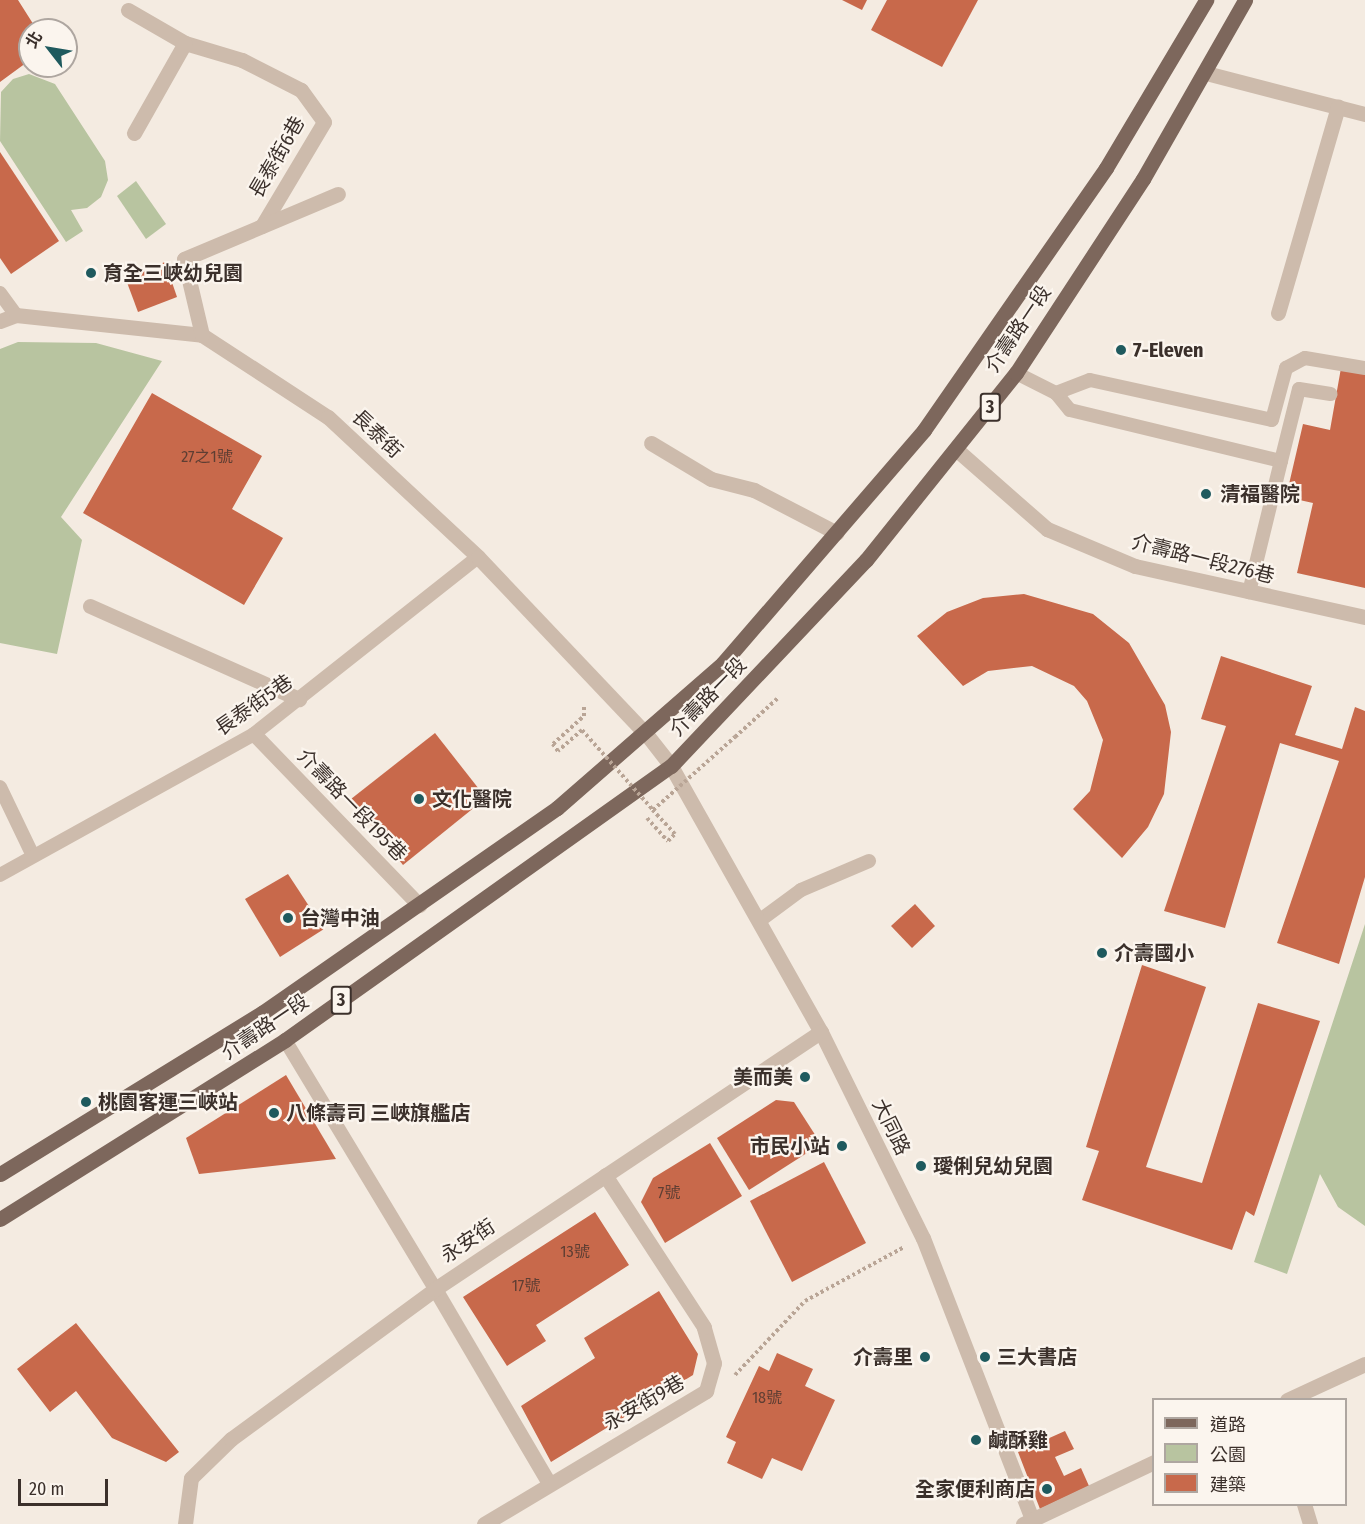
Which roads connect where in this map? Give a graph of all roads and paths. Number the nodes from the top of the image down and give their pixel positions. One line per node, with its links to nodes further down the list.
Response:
1 (1206, 0): 23 (main road, 介壽路一段 / 3)
2 (1245, 0): 5 (main road, 介壽路一段 / 3)
3 (128, 10): 4 (street, 長泰街6巷)
4 (185, 43): 8 (street); 10 (street, 長泰街6巷)
5 (1206, 73): 6 (street); 17 (main road, 介壽路一段 / 3)
6 (1338, 107): 7 (street); 12 (street)
7 (1365, 114)
8 (134, 133)
9 (338, 194): 10 (street)
10 (262, 226): 15 (street)
11 (0, 292): 13 (lane)
12 (1278, 313)
13 (16, 315): 14 (street, 長泰街); 15 (street, 長泰街)
14 (0, 321)
15 (202, 335): 24 (street, 長泰街)
16 (1365, 368): 18 (lane)
17 (1016, 373): 18 (lane); 21 (main road, 介壽路一段 / 3)
18 (1056, 393): 22 (lane)
19 (1331, 394): 22 (lane)
20 (651, 443): 23 (street)
21 (957, 450): 25 (street, 介壽路一段276巷); 33 (main road, 介壽路一段 / 3)
22 (1281, 461): 25 (lane)
23 (837, 533): 32 (main road, 介壽路一段 / 3)
24 (478, 557): 29 (lane, 長泰街5巷); 32 (street, 長泰街)
25 (1249, 592): 27 (street, 介壽路一段276巷)
26 (90, 606): 29 (street)
27 (1365, 617)
28 (778, 698): 35 (path, bridge)
29 (299, 699): 31 (lane, 長泰街5巷)
30 (584, 707): 35 (path, bridge)
31 (255, 734): 37 (lane, 長泰街5巷); 40 (street, 介壽路一段195巷)
32 (647, 735): 33 (street, 長泰街); 40 (main road, 介壽路一段 / 3)
33 (672, 766): 41 (street, 大同路); 43 (main road, 介壽路一段 / 3)
34 (0, 787): 37 (lane)
35 (654, 810): 36 (path)
36 (647, 818)
37 (33, 855): 39 (lane, 長泰街5巷)
38 (870, 861): 41 (lane)
39 (0, 875)
40 (419, 904): 44 (main road, 介壽路一段 / 3)
41 (759, 921): 42 (street, 大同路)
42 (821, 1032): 45 (street, 永安街); 47 (street, 大同路)
43 (285, 1040): 46 (main road, 介壽路一段 / 3); 48 (lane)
44 (0, 1174)
45 (605, 1175): 48 (street, 永安街); 50 (street, 永安街9巷)
46 (0, 1219)
47 (923, 1238): 50 (path); 55 (street, 大同路)
48 (435, 1289): 53 (street); 56 (street, 永安街)
49 (1365, 1364): 51 (street)
50 (706, 1391): 53 (street, 永安街9巷)
51 (1291, 1398)
52 (1152, 1463): 55 (street)
53 (549, 1483): 57 (street, 永安街9巷)
54 (1305, 1506): 58 (street)
55 (1030, 1522)
56 (185, 1524)
57 (484, 1524)
58 (1310, 1524)

